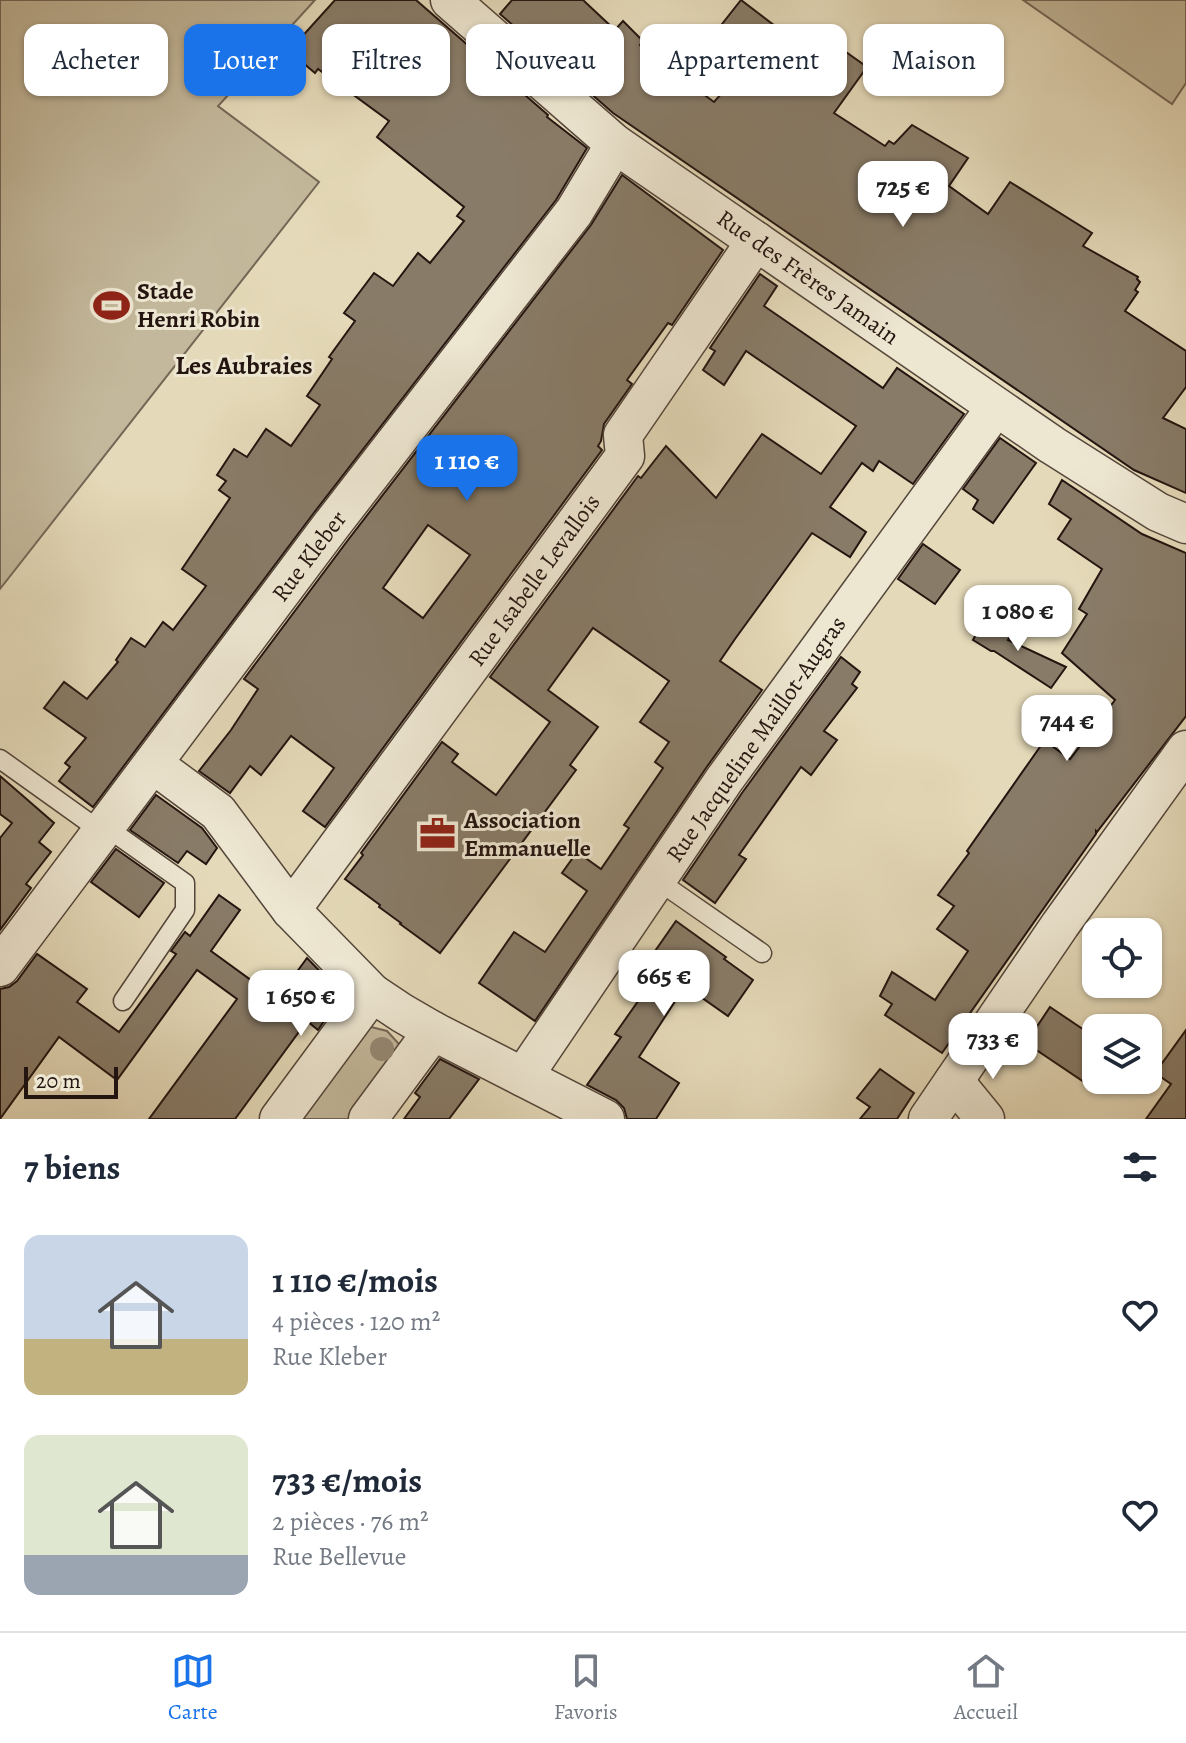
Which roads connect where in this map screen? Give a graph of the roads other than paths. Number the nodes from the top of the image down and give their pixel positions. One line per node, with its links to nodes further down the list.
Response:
1 (450, 0): 2 (street, Rue des Frères Jamain)
2 (615, 144): 3 (street, Rue des Frères Jamain); 8 (street, Rue Kleber)
3 (756, 241): 4 (street, Rue des Frères Jamain); 11 (street, Rue Isabelle Levallois)
4 (996, 407): 5 (street, Rue des Frères Jamain); 10 (street, Rue Jacqueline Maillot-Augras)
5 (1186, 524)
6 (1186, 750): 18 (street)
7 (0, 759): 9 (lane)
8 (153, 764): 9 (street, Rue Kleber); 11 (street)
9 (104, 830): 13 (street, Rue Kleber); 15 (lane)
10 (660, 875): 12 (lane); 17 (street, Rue Jacqueline Maillot-Augras)
11 (291, 910): 14 (street)
12 (762, 953)
13 (0, 967)
14 (372, 993): 16 (street); 19 (street)
15 (123, 1001)
16 (433, 1031): 17 (street); 20 (street)
17 (523, 1077): 21 (street)
18 (954, 1081): 22 (street); 23 (street)
19 (279, 1119)
20 (368, 1119)
21 (605, 1119)
22 (928, 1119)
23 (985, 1119)

